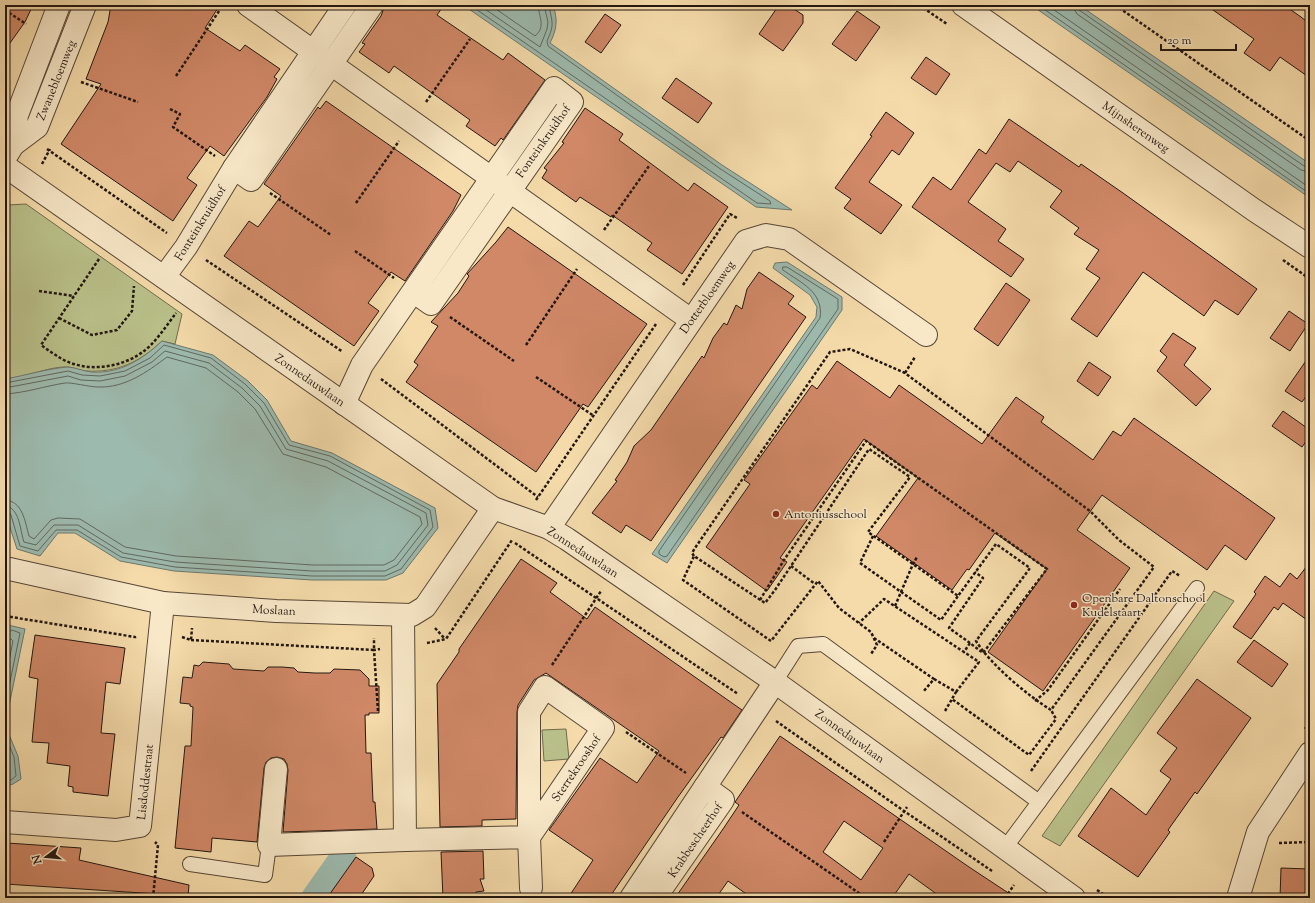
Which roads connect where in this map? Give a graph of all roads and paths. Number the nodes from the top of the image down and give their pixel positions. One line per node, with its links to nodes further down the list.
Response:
1 (59, 5): 15 (street, Zwanebloemweg)
2 (84, 5): 10 (street, Zwanebloemweg)
3 (223, 5): 11 (path)
4 (248, 5): 9 (street, Fonteinkruidhof)
5 (345, 5): 9 (street, Fonteinkruidhof)
6 (372, 5): 9 (street, Fonteinkruidhof)
7 (963, 5): 24 (street, Mijnsherenweg)
8 (1115, 5): 14 (path)
9 (322, 58): 17 (street, Fonteinkruidhof); 18 (street, Fonteinkruidhof)
10 (58, 74): 12 (path); 15 (street, Zwanebloemweg)
11 (176, 76)
12 (138, 102)
13 (170, 109): 17 (path)
14 (1310, 141)
15 (8, 147): 23 (path)
16 (5, 166): 22 (street, Zonnedauwlaan)
17 (242, 174): 20 (path); 23 (street, Fonteinkruidhof)
18 (491, 178): 19 (street, Fonteinkruidhof); 19 (street, Fonteinkruidhof); 29 (street, Fonteinkruidhof)
19 (509, 191): 32 (street, Fonteinkruidhof); 33 (street, Fonteinkruidhof)
20 (331, 235)
21 (766, 235): 33 (path); 35 (street, Dotterbloemweg); 36 (street, Dotterbloemweg)
22 (111, 240): 26 (street, Zonnedauwlaan); 31 (path)
23 (186, 247): 27 (street, Fonteinkruidhof); 38 (path)
24 (1310, 247)
25 (356, 251): 29 (path)
26 (137, 258): 27 (street, Zonnedauwlaan); 34 (path)
27 (164, 277): 30 (street, Zonnedauwlaan)
28 (39, 290): 31 (path)
29 (414, 292): 32 (street); 38 (street, Fonteinkruidhof)
30 (190, 295): 34 (path); 40 (street, Zonnedauwlaan)
31 (74, 296): 34 (path)
32 (431, 304): 37 (path)
33 (670, 304): 35 (street, Fonteinkruidhof); 41 (path)
34 (59, 318)
35 (691, 320): 42 (street, Dotterbloemweg)
36 (926, 335)
37 (514, 361)
38 (362, 365): 40 (street, Fonteinkruidhof); 43 (path)
39 (536, 377): 41 (path)
40 (344, 404): 44 (street, Zonnedauwlaan)
41 (593, 415): 42 (path); 43 (path)
42 (615, 431): 46 (street, Dotterbloemweg)
43 (538, 497): 45 (path); 46 (path)
44 (493, 508): 45 (street, Zonnedauwlaan); 64 (street, Moslaan)
45 (526, 519): 46 (street, Zonnedauwlaan); 71 (path)
46 (554, 521): 53 (street, Zonnedauwlaan)
47 (874, 536): 50 (path); 51 (path); 58 (path)
48 (694, 556): 55 (path); 60 (path); 83 (path)
49 (917, 557): 50 (path)
50 (913, 564): 58 (path); 59 (path)
51 (791, 566): 55 (path); 60 (path)
52 (5, 568): 61 (street, Moslaan)
53 (614, 571): 77 (street, Zonnedauwlaan); 78 (path)
54 (975, 572): 59 (path); 69 (path); 74 (path)
55 (815, 584): 66 (path)
56 (1197, 588): 90 (path); 92 (lane)
57 (1120, 589): 81 (path)
58 (901, 592): 59 (path); 62 (path)
59 (958, 596)
60 (760, 600): 74 (path)
61 (163, 603): 63 (street, Moslaan); 94 (street, Lisdoddestraat)
62 (894, 606): 66 (path); 73 (path)
63 (373, 614): 64 (street, Moslaan); 72 (path)
64 (403, 615): 71 (street)
65 (5, 616): 70 (path)
66 (859, 623): 67 (path)
67 (873, 638): 75 (path); 76 (path)
68 (191, 640): 72 (path)
69 (970, 643): 73 (path); 74 (path)
70 (135, 645)
71 (403, 648): 72 (path); 96 (street)
72 (374, 650)
73 (964, 652): 79 (path)
74 (983, 653): 81 (path)
75 (860, 671): 77 (lane); 82 (lane)
76 (934, 679): 79 (path); 82 (path)
77 (775, 682): 88 (street, Zonnedauwlaan); 89 (street, Krabbescheerhof)
78 (545, 687): 85 (street, Sterrekrooshof); 95 (street)
79 (956, 692): 80 (path)
80 (952, 699): 83 (path); 84 (path)
81 (1035, 701): 83 (path)
82 (911, 709): 84 (lane)
83 (1051, 710)
84 (936, 726): 90 (lane)
85 (603, 728): 89 (path); 95 (street, Sterrekrooshof)
86 (1309, 756): 99 (street)
87 (276, 769): 100 (street)
88 (920, 786): 97 (path); 101 (street, Zonnedauwlaan)
89 (705, 787): 91 (street, Krabbescheerhof); 105 (street, Krabbescheerhof)
90 (1019, 788): 92 (lane)
91 (723, 800): 106 (street, Krabbescheerhof); 107 (path)
92 (1039, 802): 101 (lane)
93 (5, 822): 94 (street, Lisdoddestraat)
94 (140, 826): 104 (path)
95 (529, 837): 96 (street); 103 (street)
96 (405, 840): 100 (street)
97 (884, 842)
98 (1310, 842): 99 (path)
99 (1254, 844): 109 (street)
100 (269, 845): 102 (lane)
101 (1005, 848): 108 (street, Zonnedauwlaan)
102 (190, 864)
103 (531, 888)
104 (153, 898)
105 (630, 898)
106 (655, 898)
107 (866, 898)
108 (1074, 898)
109 (1238, 898)

